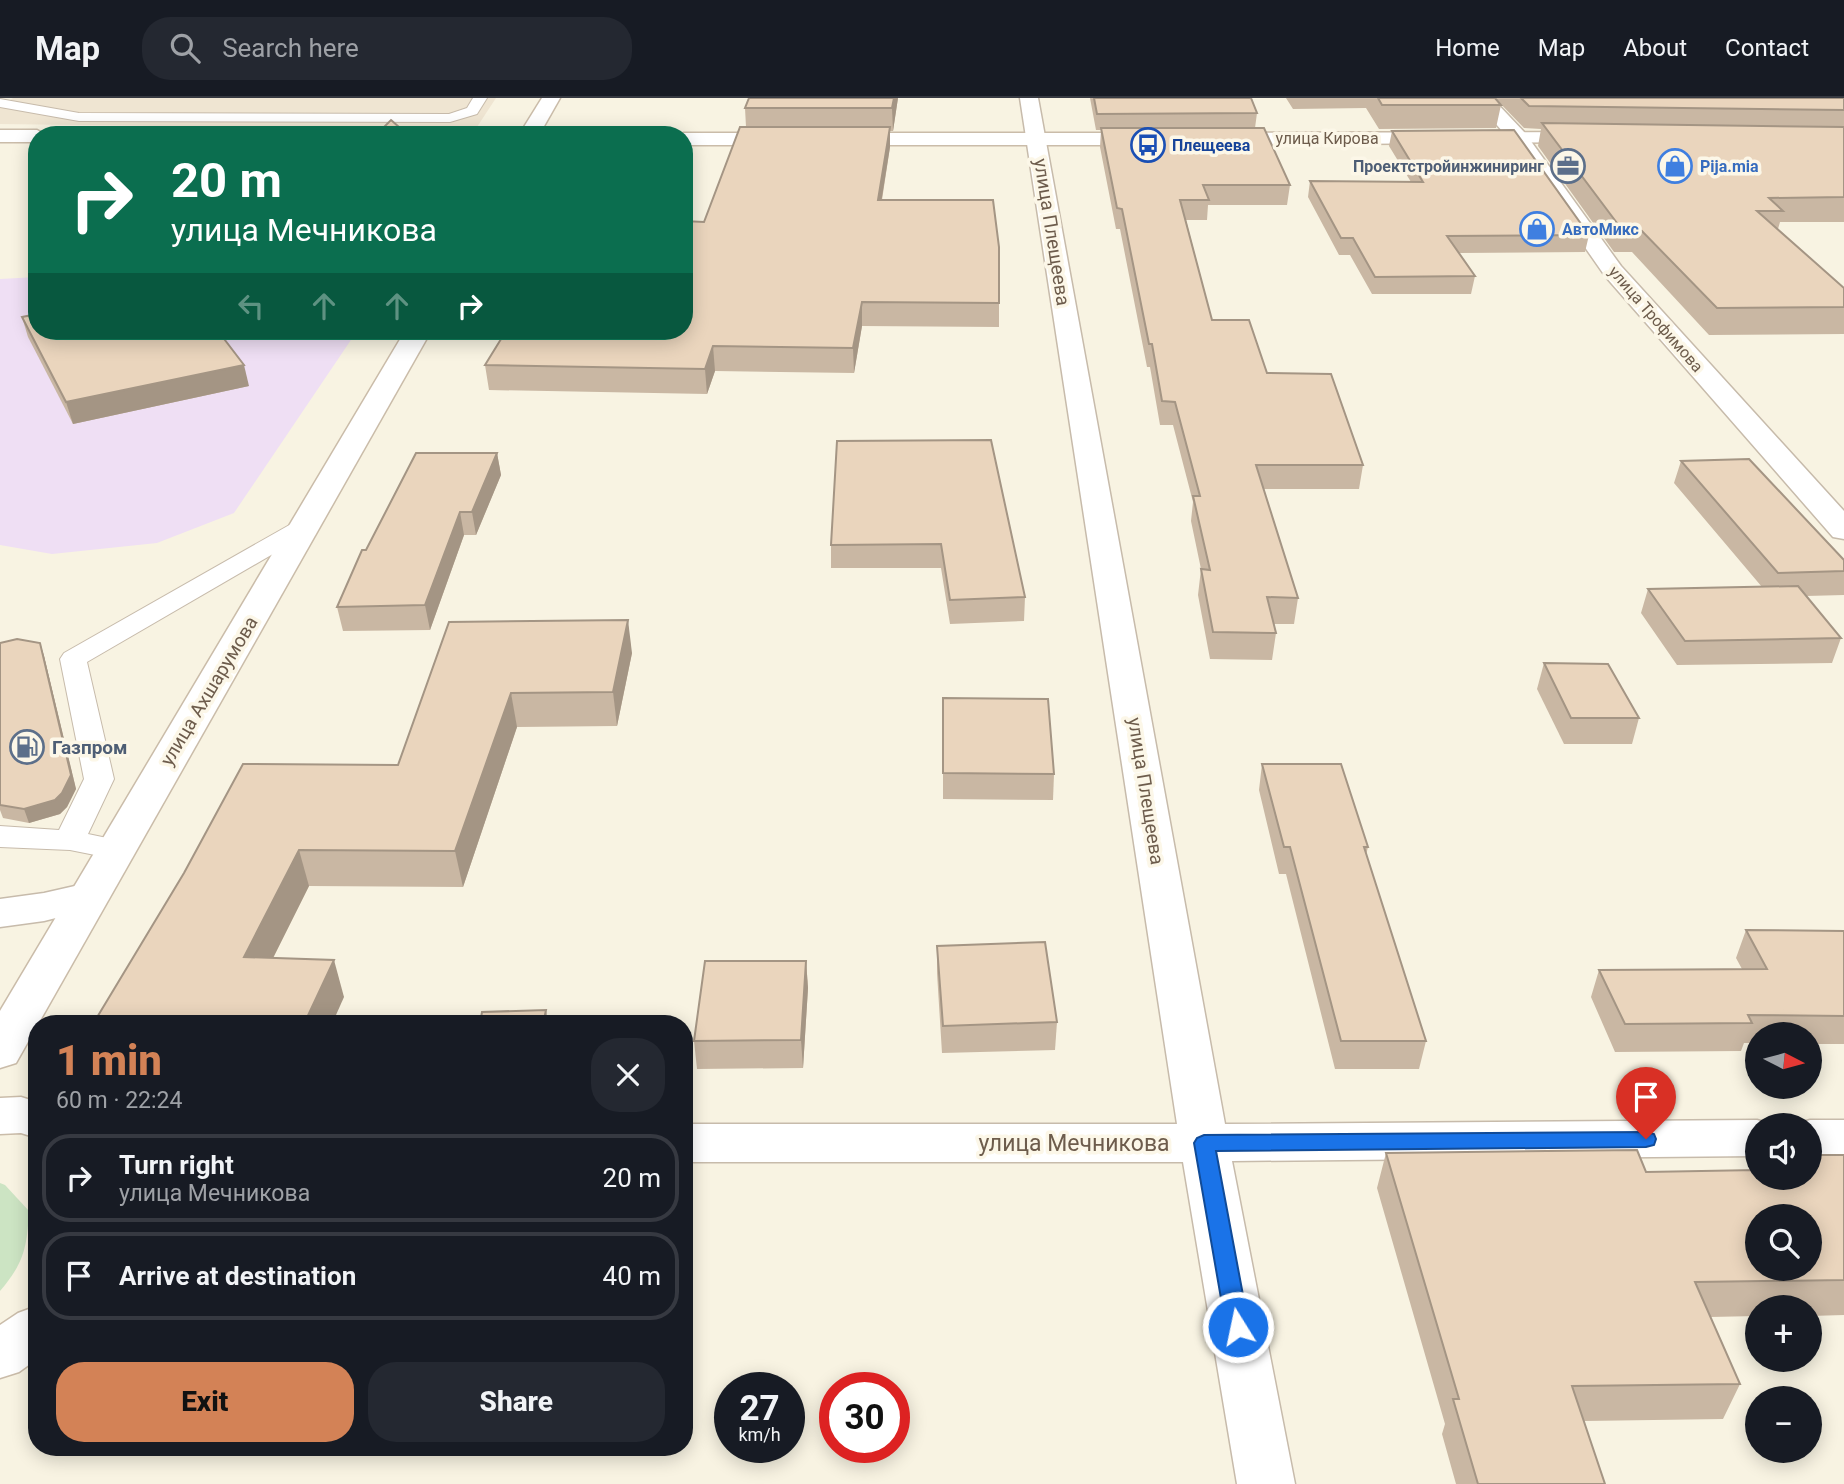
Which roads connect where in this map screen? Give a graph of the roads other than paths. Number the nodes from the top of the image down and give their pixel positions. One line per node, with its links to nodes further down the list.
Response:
1 (480, 98): 7 (lane)
2 (551, 98): 9 (street)
3 (1029, 98): 17 (street, улица Плещеева)
4 (1482, 98): 12 (street, улица Трофимова)
5 (0, 103): 7 (lane)
6 (284, 105): 7 (lane)
7 (270, 118): 8 (lane)
8 (261, 126)
9 (534, 126)
10 (0, 136): 11 (street)
11 (28, 136)
12 (1518, 137): 13 (street, улица Кирова); 16 (street, улица Кирова); 20 (street, улица Трофимова)
13 (1613, 138)
14 (693, 139): 17 (street)
15 (1174, 139): 17 (street)
16 (1202, 139)
17 (1037, 140): 33 (street, улица Плещеева)
18 (413, 340): 19 (street, улица Ахшарумова)
19 (308, 524): 22 (lane); 23 (street, улица Ахшарумова)
20 (1844, 530)
21 (0, 836): 22 (lane)
22 (69, 840): 23 (lane)
23 (115, 849): 24 (street, улица Ахшарумова)
24 (88, 896): 25 (street); 26 (street, улица Ахшарумова)
25 (0, 913)
26 (0, 1051)
27 (0, 1116): 28 (street)
28 (28, 1117)
29 (1745, 1138): 33 (street, улица Мечникова)
30 (1822, 1138): 31 (street)
31 (1844, 1138)
32 (693, 1143): 33 (street, улица Мечникова)
33 (1204, 1143): 36 (street, улица Плещеева)
34 (28, 1335): 35 (street)
35 (0, 1355)
36 (1266, 1484)

